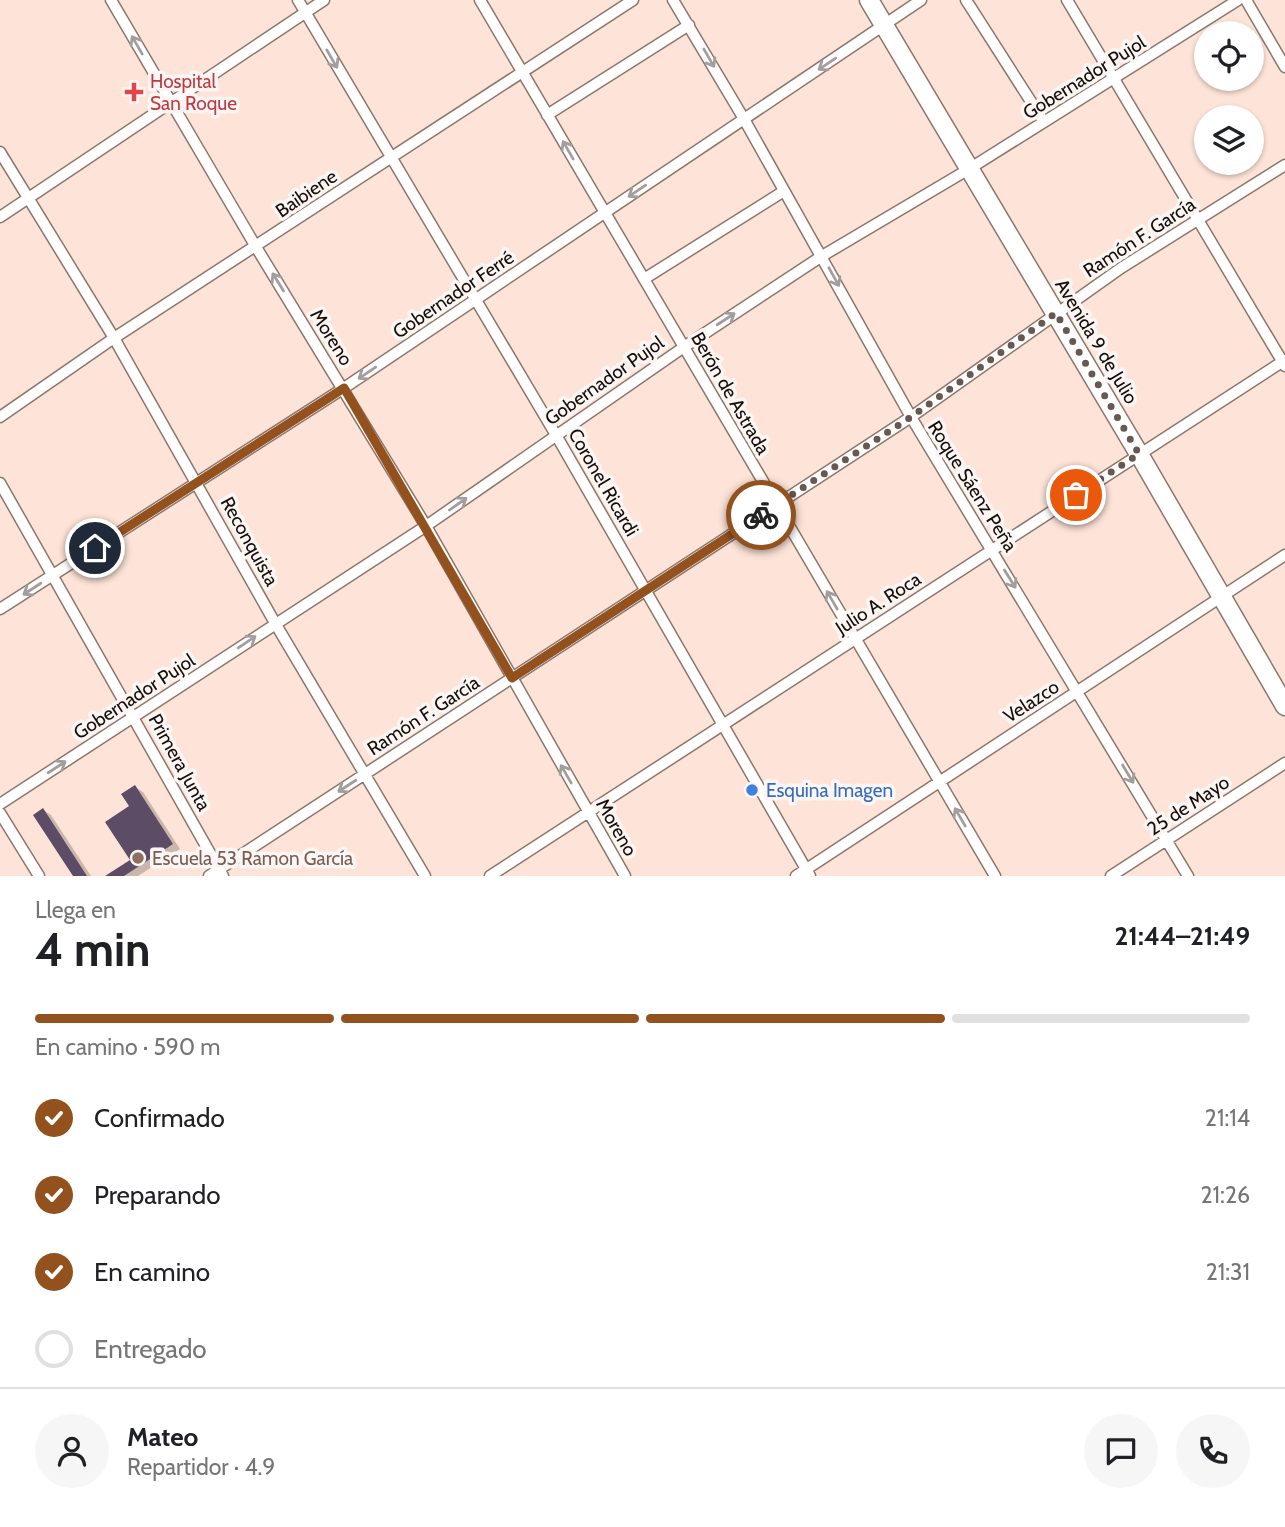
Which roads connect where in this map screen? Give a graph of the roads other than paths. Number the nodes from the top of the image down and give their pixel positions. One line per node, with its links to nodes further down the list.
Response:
1 (111, 0): 19 (street, Moreno, one-way to 1)
2 (298, 0): 13 (street, Coronel Ricardi)
3 (324, 0): 13 (street)
4 (480, 0): 17 (street, Berón de Astrada)
5 (632, 0): 17 (street, Baibiene)
6 (673, 0): 14 (street, Roque Sáenz Peña)
7 (869, 0): 15 (highway, Avenida 9 de Julio)
8 (921, 0): 15 (street, Gobernador Ferré)
9 (966, 0): 22 (street)
10 (1238, 0): 18 (street, Gobernador Pujol)
11 (1246, 0): 16 (street)
12 (1072, 2): 18 (street)
13 (305, 12): 19 (street); 24 (street, Coronel Ricardi, one-way to 24)
14 (689, 25): 20 (street); 21 (street, Roque Sáenz Peña, one-way to 21)
15 (883, 26): 21 (street, Gobernador Ferré, one-way to 21); 26 (highway, Avenida 9 de Julio)
16 (1285, 67)
17 (522, 73): 20 (street, Berón de Astrada); 24 (street, Baibiene)
18 (1113, 80): 22 (street, Gobernador Pujol); 31 (street)
19 (170, 102): 28 (street); 32 (street, Moreno)
20 (547, 115): 29 (street, Berón de Astrada, one-way to 20)
21 (744, 119): 27 (street, Roque Sáenz Peña); 29 (street, Gobernador Ferré, one-way to 29)
22 (1044, 122): 26 (street, Gobernador Pujol)
23 (0, 152): 28 (street, Reconquista)
24 (389, 158): 32 (street, Baibiene); 35 (street, Coronel Ricardi)
25 (1285, 164): 31 (street, Ramón F. García)
26 (969, 169): 33 (street, Gobernador Pujol); 36 (highway, Avenida 9 de Julio)
27 (783, 191): 33 (street, Roque Sáenz Peña); 34 (street)
28 (29, 200): 30 (street); 37 (street, Reconquista)
29 (605, 212): 34 (street, Berón de Astrada); 35 (street, Gobernador Ferré)
30 (0, 217)
31 (1198, 220): 36 (street, Ramón F. García); 39 (street)
32 (256, 247): 37 (street, Baibiene); 40 (street, Moreno, one-way to 32)
33 (822, 257): 38 (street, Gobernador Pujol, one-way to 33); 42 (street, Roque Sáenz Peña, one-way to 42)
34 (644, 279): 38 (street, Berón de Astrada)
35 (474, 301): 40 (street, Gobernador Ferré, one-way to 40); 43 (street, Coronel Ricardi)
36 (1056, 313): 42 (street, Ramón F. García); 44 (highway, Avenida 9 de Julio)
37 (114, 338): 41 (street, Baibiene); 46 (street, Reconquista)
38 (684, 347): 43 (street, Gobernador Pujol); 47 (street, Berón de Astrada)
39 (1284, 363): 44 (street, Julio A. Roca)
40 (344, 388): 46 (street, Gobernador Ferré); 48 (street, Moreno)
41 (0, 417)
42 (911, 417): 47 (street, Ramón F. García); 49 (street, Roque Sáenz Peña)
43 (556, 435): 48 (street, Gobernador Pujol, one-way to 43); 52 (street, Coronel Ricardi)
44 (1139, 454): 49 (street, Julio A. Roca); 53 (highway, Avenida 9 de Julio)
45 (0, 483): 51 (street, Primera Junta)
46 (197, 483): 51 (street, Gobernador Ferré); 55 (street, Reconquista)
47 (777, 505): 52 (street, Ramón F. García); 56 (street, Berón de Astrada, one-way to 47)
48 (426, 526): 55 (street, Gobernador Pujol); 57 (street, Moreno)
49 (992, 550): 56 (street, Julio A. Roca); 58 (street, Roque Sáenz Peña, one-way to 58)
50 (1285, 555): 53 (street, Velazco)
51 (54, 575): 54 (street, Gobernador Ferré, one-way to 54); 60 (street, Primera Junta)
52 (646, 590): 57 (street, Ramón F. García); 61 (street, Coronel Ricardi)
53 (1222, 598): 58 (street, Velazco); 59 (highway, Avenida 9 de Julio)
54 (0, 609)
55 (275, 623): 60 (street, Gobernador Pujol, one-way to 55); 63 (street, Reconquista)
56 (855, 639): 61 (street, Julio A. Roca); 64 (street, Berón de Astrada)
57 (512, 678): 63 (street, Ramón F. García); 66 (street, Moreno, one-way to 57)
58 (1078, 690): 64 (street, Velazco); 68 (street, Roque Sáenz Peña, one-way to 68)
59 (1285, 706)
60 (135, 717): 65 (street, Gobernador Pujol, one-way to 60); 69 (street, Primera Junta)
61 (723, 725): 66 (street, Julio A. Roca); 70 (street, Coronel Ricardi)
62 (1285, 764): 68 (street, 25 de Mayo)
63 (366, 773): 69 (street, Ramón F. García, one-way to 69); 73 (street, Reconquista)
64 (939, 782): 70 (street, Velazco); 77 (street, Berón de Astrada, one-way to 64)
65 (0, 804)
66 (588, 812): 74 (street, Julio A. Roca); 75 (street, Moreno)
67 (0, 813): 71 (street)
68 (1167, 838): 78 (street, 25 de Mayo); 79 (street, Roque Sáenz Peña)
69 (221, 873): 72 (street, Ramón F. García)
70 (808, 873): 76 (street, Velazco)
71 (39, 876)
72 (209, 876)
73 (425, 876)
74 (490, 876)
75 (625, 876)
76 (796, 876)
77 (995, 876)
78 (1111, 876)
79 (1188, 876)

